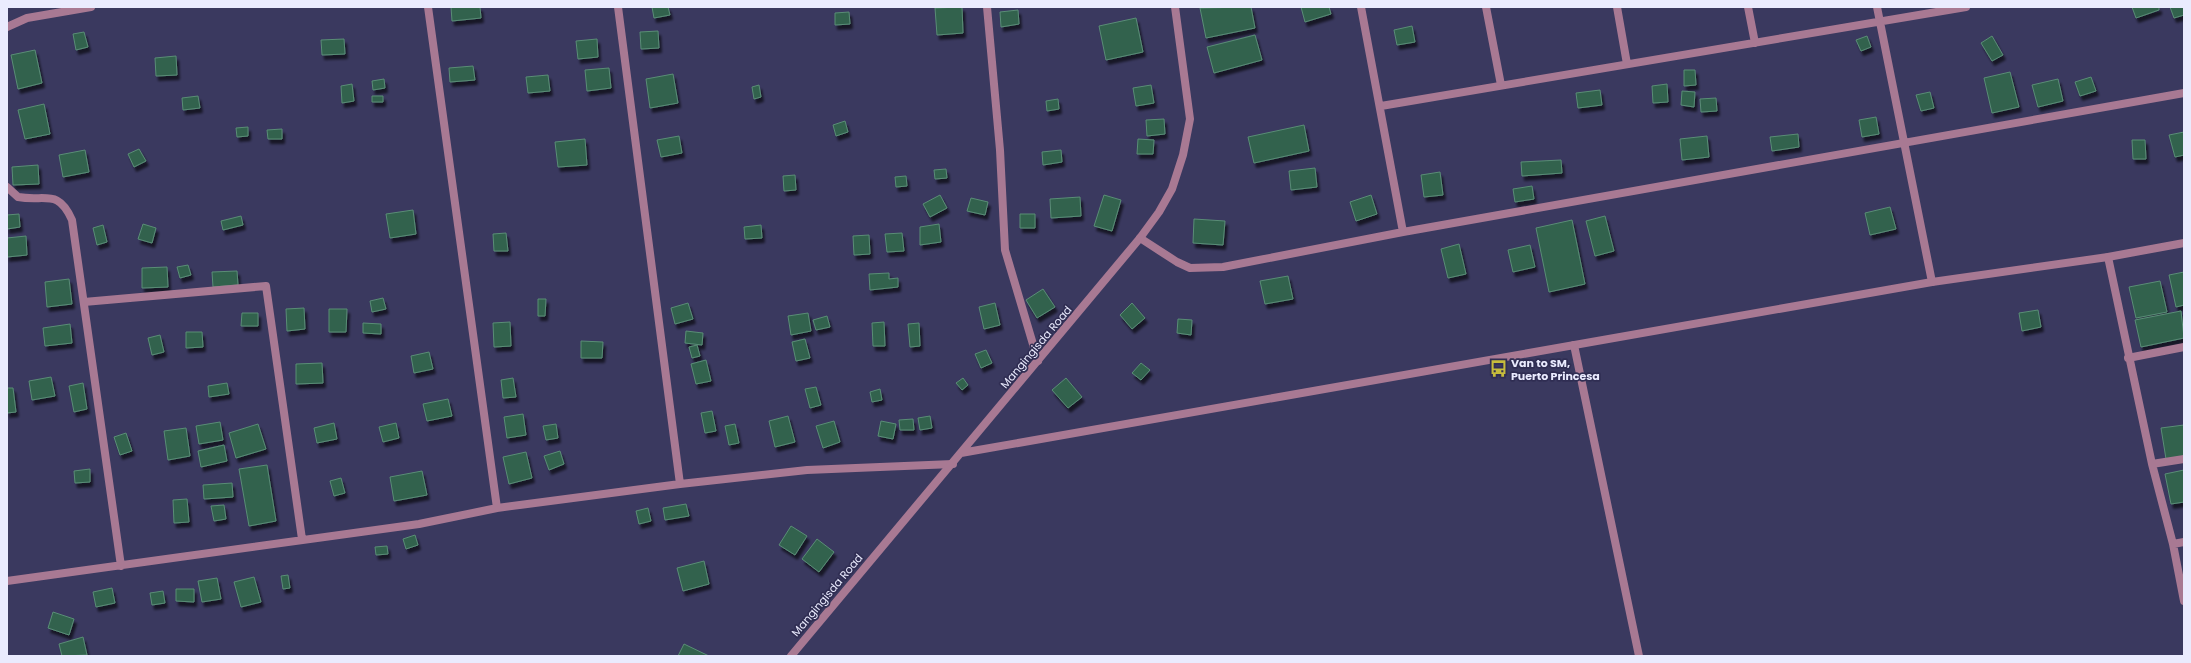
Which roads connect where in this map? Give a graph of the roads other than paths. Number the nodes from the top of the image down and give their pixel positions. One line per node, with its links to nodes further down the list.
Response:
1 (91, 7): 13 (street)
2 (428, 7): 36 (street)
3 (618, 7): 35 (street)
4 (987, 7): 30 (street)
5 (1175, 7): 22 (street, Mangingisda Road)
6 (1361, 7): 18 (street)
7 (1486, 7): 16 (street)
8 (1617, 7): 15 (street)
9 (1748, 7): 14 (street)
10 (1877, 7): 12 (street)
11 (1966, 7): 12 (street)
12 (1880, 22): 14 (street); 19 (street)
13 (7, 27)
14 (1755, 42): 15 (street)
15 (1627, 64): 16 (street)
16 (1501, 85): 18 (street)
17 (2184, 93): 19 (street)
18 (1380, 106): 21 (street)
19 (1903, 143): 21 (street); 25 (street)
20 (7, 187): 26 (street)
21 (1403, 232): 22 (street)
22 (1140, 238): 30 (street, Mangingisda Road)
23 (2184, 243): 24 (street)
24 (2108, 258): 25 (street); 29 (street)
25 (1932, 282): 27 (street)
26 (84, 302): 37 (street); 40 (street)
27 (1574, 345): 31 (street); 44 (street)
28 (2184, 347): 29 (street)
29 (2128, 358): 34 (street)
30 (1038, 361): 31 (street, Mangingisda Road)
31 (961, 453): 33 (street, Mangingisda Road)
32 (2184, 459): 34 (street)
33 (952, 464): 35 (street); 43 (street, Mangingisda Road)
34 (2152, 464): 39 (street)
35 (680, 484): 36 (street)
36 (497, 508): 37 (street)
37 (302, 540): 40 (street)
38 (2184, 542): 39 (street)
39 (2173, 544): 42 (street)
40 (121, 566): 41 (street)
41 (7, 580)
42 (2184, 601)
43 (791, 656)
44 (1639, 656)

